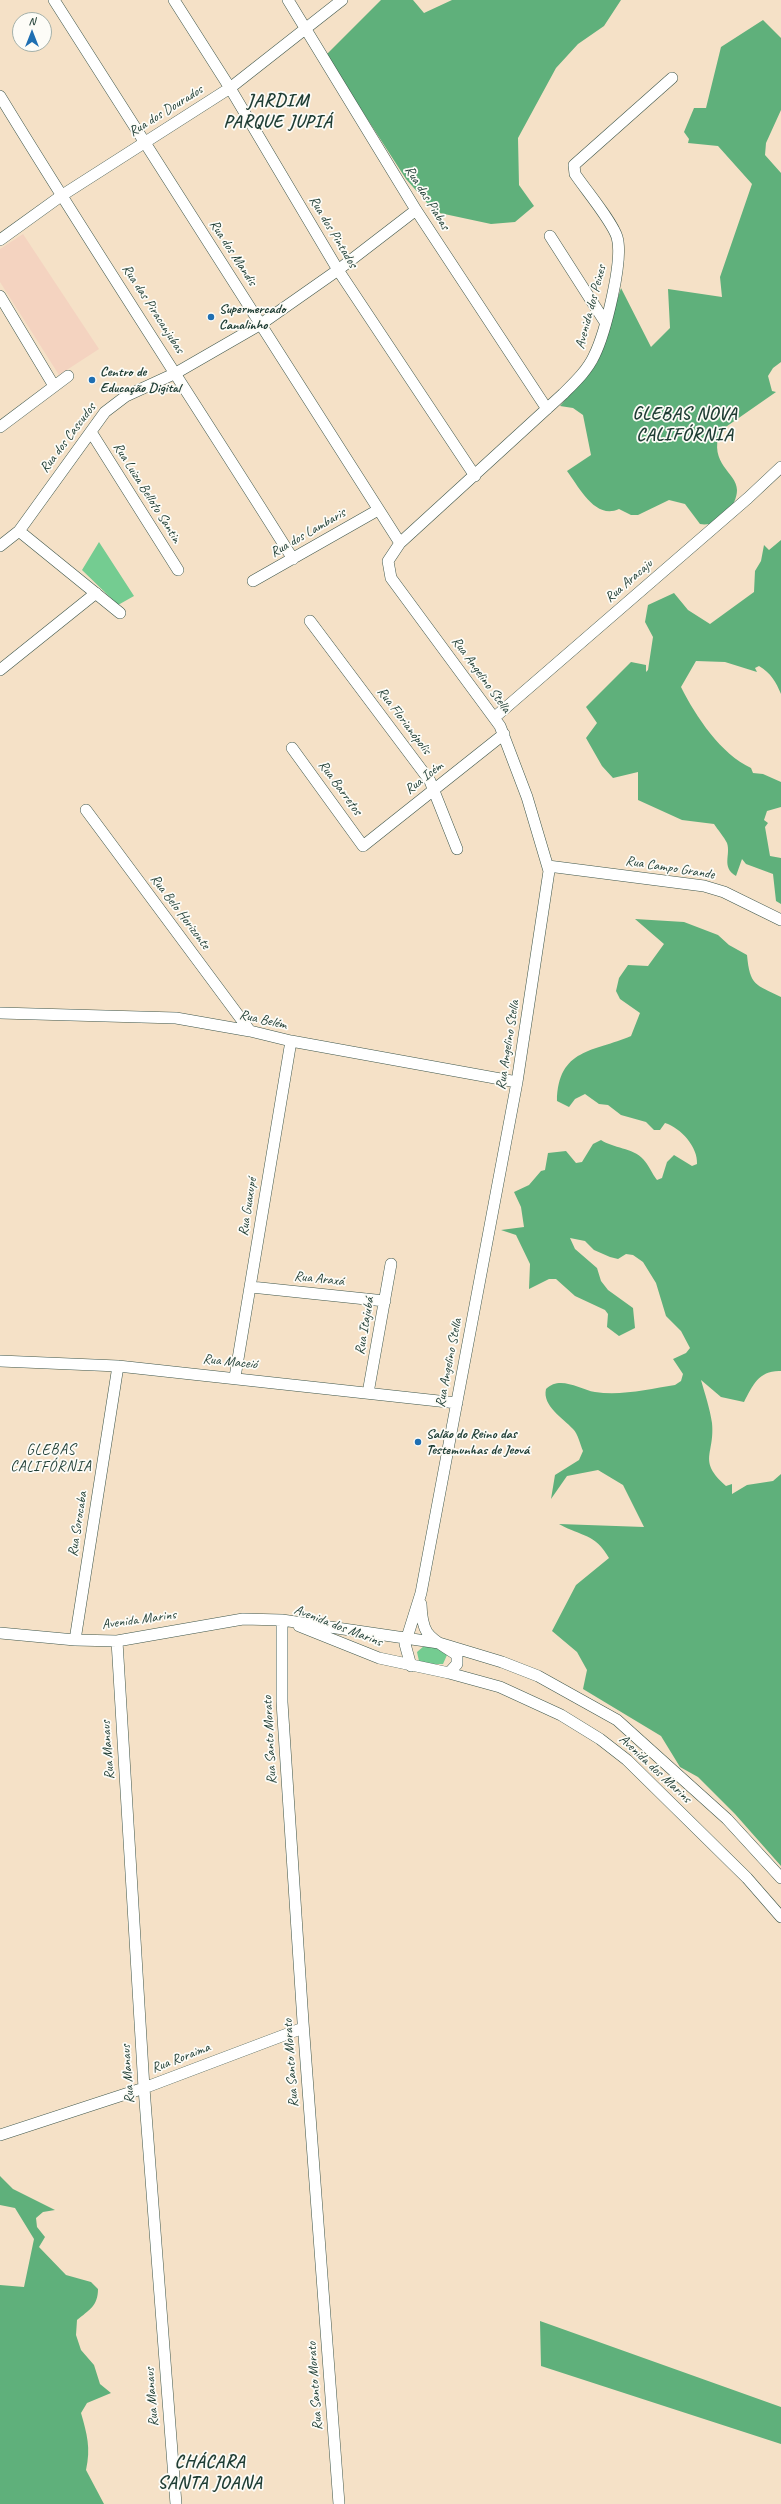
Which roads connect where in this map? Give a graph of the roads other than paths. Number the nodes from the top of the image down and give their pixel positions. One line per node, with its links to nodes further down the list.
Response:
1 (54, 0): 9 (street, Rua dos Mandis)
2 (174, 0): 7 (street, Rua dos Pintados)
3 (288, 0): 5 (street, Rua das Piabas)
4 (342, 0): 5 (street, Rua dos Dourados)
5 (305, 29): 7 (street, Rua dos Dourados); 11 (street, Rua das Piabas)
6 (672, 78): 16 (street, Avenida dos Peixes)
7 (230, 88): 9 (street, Rua dos Dourados); 14 (street, Rua dos Pintados)
8 (0, 96): 10 (street, Rua das Piracanjubas)
9 (144, 143): 10 (street, Rua dos Dourados); 17 (street, Rua dos Mandis)
10 (62, 196): 13 (street, Rua dos Dourados); 18 (street, Rua das Piracanjubas)
11 (416, 210): 14 (street, Rua dos Cascudos); 21 (street, Rua das Piabas)
12 (550, 236): 16 (street)
13 (0, 240)
14 (338, 270): 17 (street, Rua dos Cascudos); 25 (street, Rua dos Pintados)
15 (2, 303): 20 (street)
16 (605, 322): 21 (street, Avenida dos Peixes)
17 (261, 324): 18 (street, Rua dos Cascudos); 26 (street, Rua dos Mandis)
18 (176, 373): 23 (street, Rua dos Cascudos); 30 (street, Rua das Piracanjubas)
19 (68, 376): 20 (street)
20 (54, 386): 22 (street)
21 (547, 409): 25 (street, Avenida dos Peixes)
22 (0, 427)
23 (91, 432): 27 (street, Rua dos Cascudos); 31 (street, Rua Luiza Belloto Santin)
24 (781, 466): 37 (street, Rua Aracaju)
25 (474, 476): 28 (street, Avenida dos Peixes)
26 (378, 510): 28 (street, Rua dos Mandis); 30 (street, Rua dos Lambaris)
27 (18, 530): 29 (street, Rua dos Cascudos); 33 (street)
28 (400, 543): 37 (street, Rua Angelino Stella)
29 (0, 546)
30 (293, 559): 32 (street, Rua dos Lambaris)
31 (178, 570)
32 (253, 581)
33 (96, 593): 34 (street); 36 (street)
34 (120, 613)
35 (310, 622): 40 (street, Rua Florianópolis)
36 (0, 670)
37 (495, 717): 38 (street, Rua Angelino Stella)
38 (504, 734): 40 (street, Rua Icém); 44 (street, Rua Angelino Stella)
39 (292, 748): 42 (street, Rua Barretos)
40 (433, 790): 42 (street, Rua Icém); 43 (street, Rua Florianópolis)
41 (86, 810): 47 (street, Rua Belo Horizonte)
42 (363, 846)
43 (457, 849)
44 (548, 866): 45 (street, Rua Campo Grande); 49 (street, Rua Angelino Stella)
45 (781, 920)
46 (0, 1013): 47 (street, Rua Belém)
47 (250, 1031): 48 (street, Rua Belém)
48 (291, 1041): 49 (street, Rua Belém); 51 (street, Rua Guaxupé)
49 (517, 1082): 57 (street, Rua Angelino Stella)
50 (391, 1264): 52 (street, Rua Itajubá)
51 (251, 1287): 52 (street, Rua Araxá); 55 (street, Rua Guaxupé)
52 (385, 1301): 56 (street, Rua Itajubá)
53 (0, 1361): 54 (street, Rua Maceió)
54 (118, 1366): 55 (street, Rua Maceió); 62 (street, Rua Sorocaba)
55 (235, 1377): 56 (street, Rua Maceió)
56 (368, 1393): 57 (street, Rua Maceió)
57 (457, 1403): 58 (street, Rua Angelino Stella)
58 (421, 1593): 61 (street); 64 (street)
59 (282, 1620): 61 (street, Avenida dos Marins); 63 (street, Avenida Marins); 65 (street, Avenida dos Marins); 69 (street, Rua Santo Morato)
60 (0, 1634): 62 (street, Avenida Marins)
61 (407, 1639): 64 (street, Avenida dos Marins); 65 (street)
62 (75, 1640): 63 (street, Avenida Marins)
63 (116, 1641): 70 (street, Rua Manaus)
64 (439, 1642): 66 (street); 67 (street, Avenida dos Marins)
65 (411, 1666): 66 (street, Avenida dos Marins)
66 (449, 1673): 68 (street, Avenida dos Marins)
67 (781, 1878)
68 (781, 1917)
69 (303, 2028): 70 (street, Rua Roraima); 73 (street, Rua Santo Morato)
70 (144, 2088): 71 (street, Rua Roraima); 72 (street, Rua Manaus)
71 (0, 2135)
72 (176, 2504)
73 (339, 2504)

